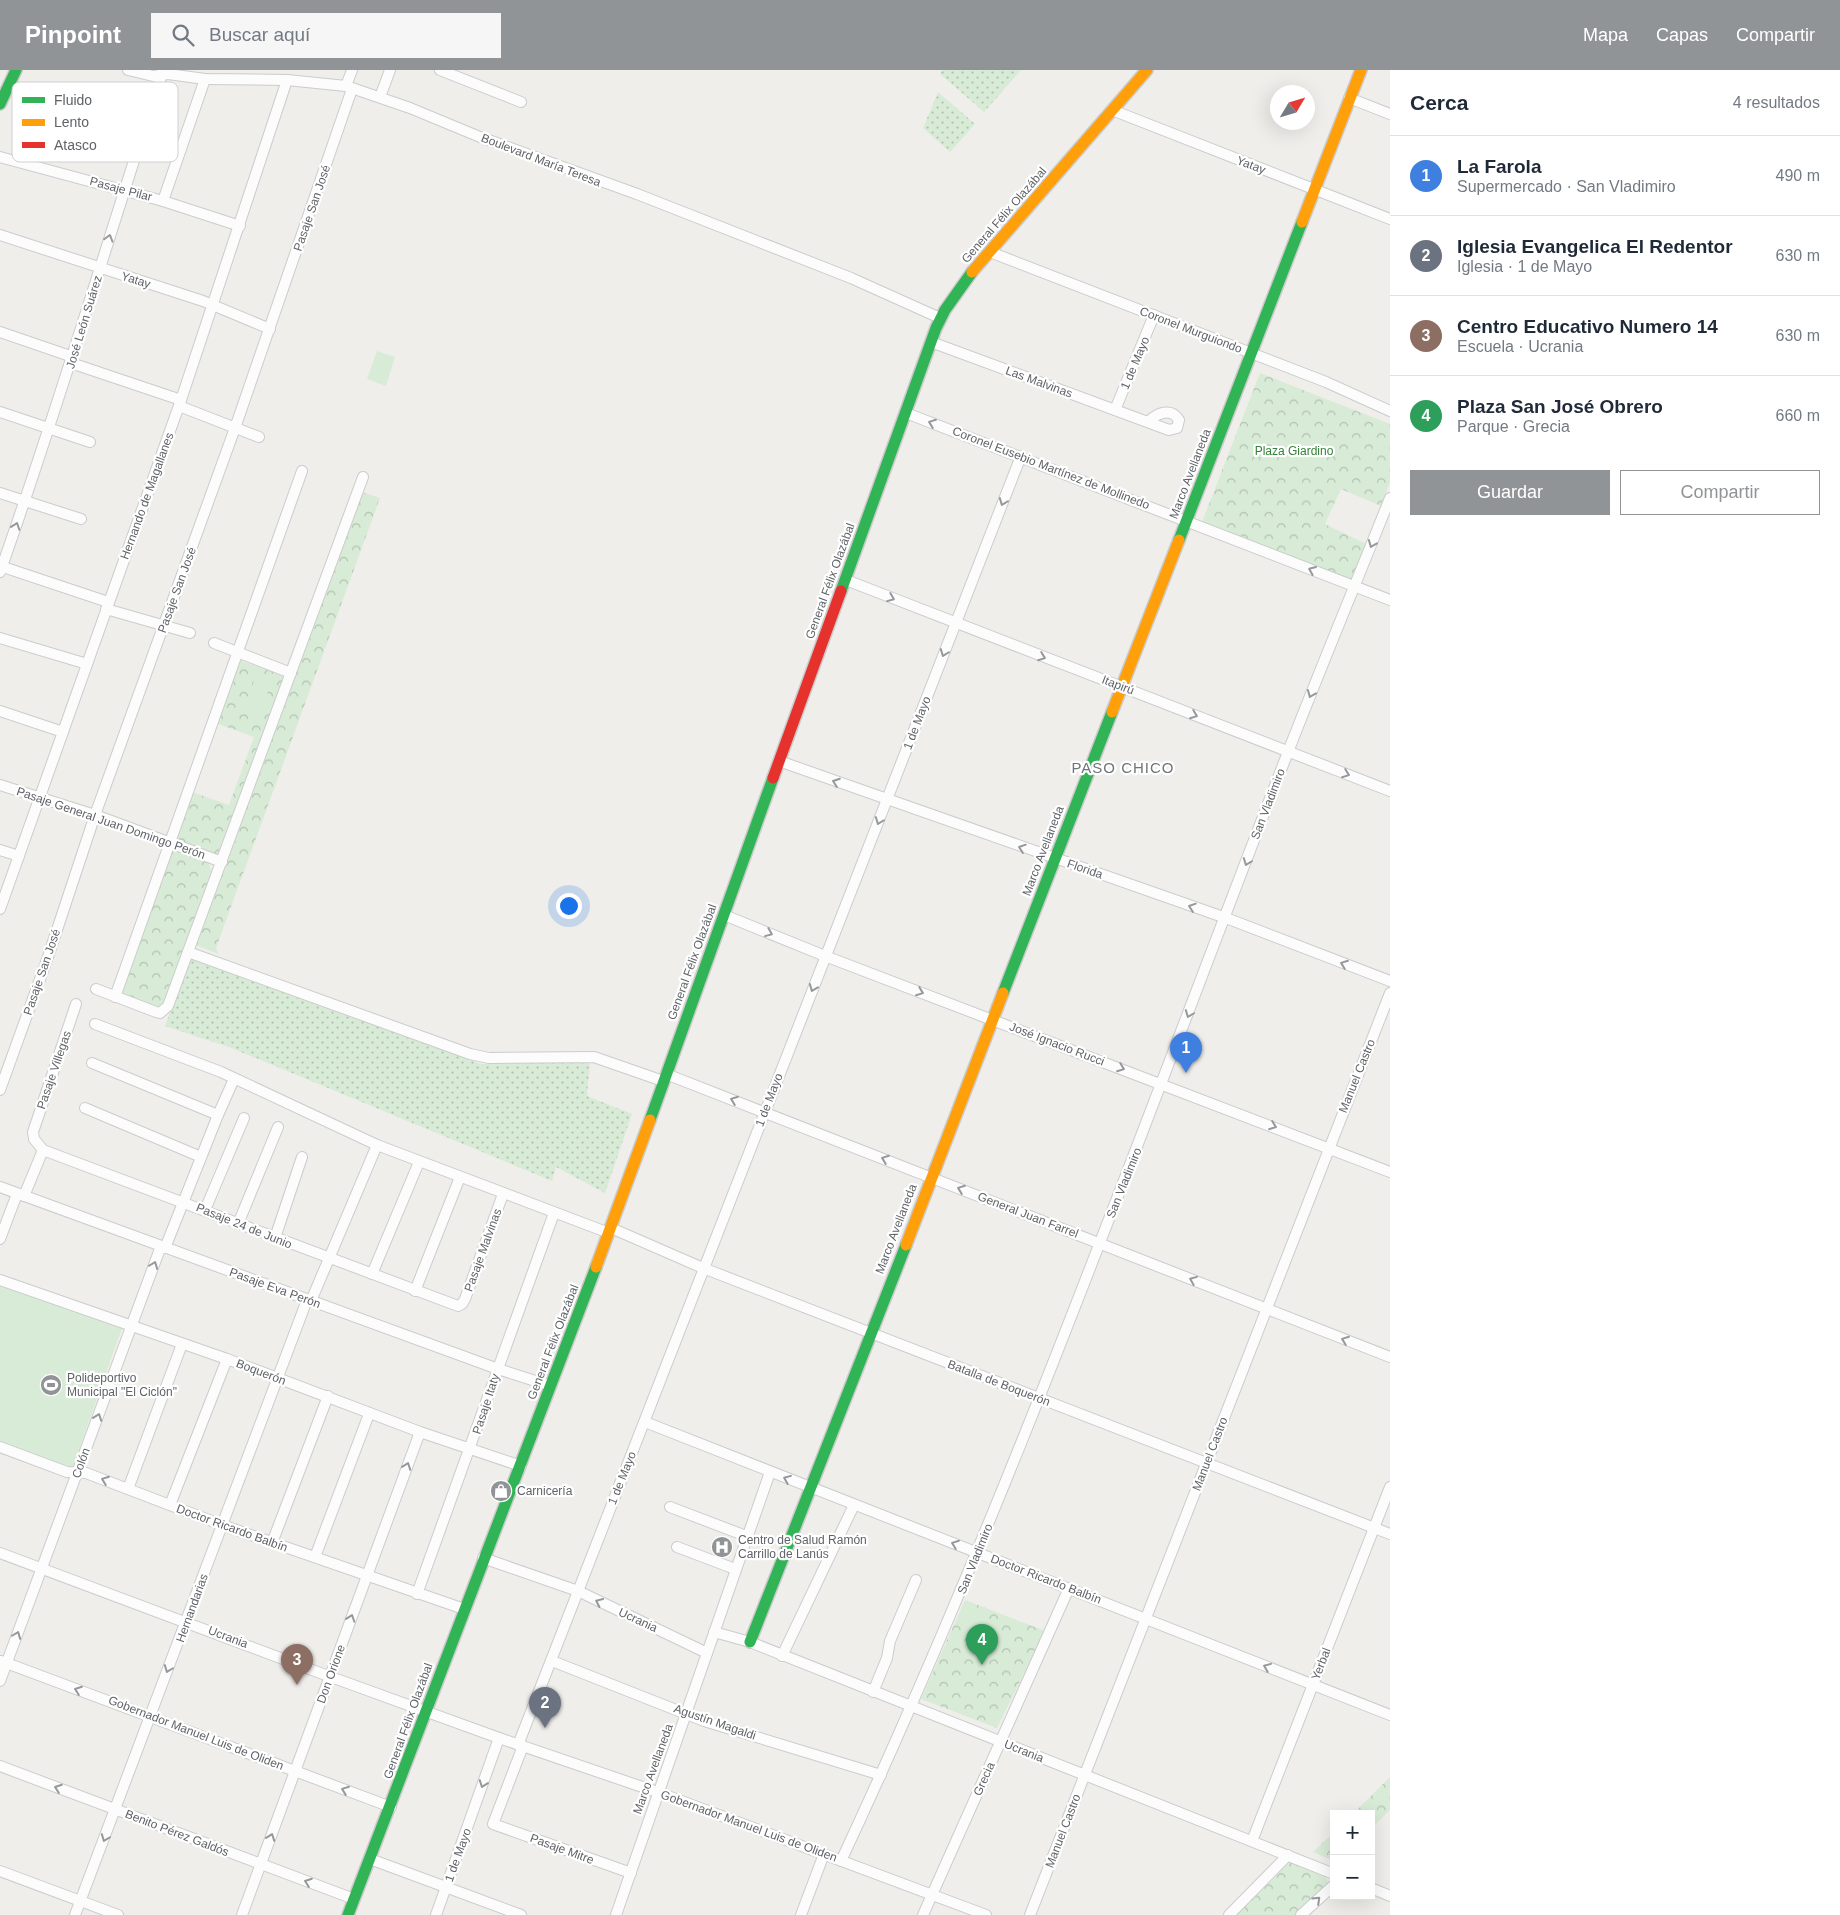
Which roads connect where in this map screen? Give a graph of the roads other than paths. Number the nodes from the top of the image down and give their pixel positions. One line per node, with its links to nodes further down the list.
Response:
1 (128, 70): 8 (street, Boulevard María Teresa)
2 (352, 70): 11 (street, Pasaje San José)
3 (390, 70): 12 (street)
4 (440, 70): 14 (street)
5 (1147, 70): 16 (street, General Félix Olazábal)
6 (1361, 70): 13 (street, Marco Avellaneda)
7 (12, 71): 15 (street)
8 (163, 72): 9 (street, Boulevard María Teresa)
9 (205, 79): 10 (street, Boulevard María Teresa); 18 (street)
10 (287, 80): 11 (street, Boulevard María Teresa); 26 (street, Hernando de Magallanes)
11 (349, 88): 12 (street, Boulevard María Teresa); 33 (street, Pasaje San José)
12 (380, 97): 32 (street, Boulevard María Teresa)
13 (1349, 98): 17 (street); 23 (street, Marco Avellaneda)
14 (521, 102)
15 (0, 104)
16 (1112, 110): 23 (street, Yatay); 28 (street, General Félix Olazábal)
17 (1390, 114)
18 (178, 157)
19 (19, 162): 22 (street, Pasaje Pilar)
20 (132, 162): 22 (street, José León Suárez)
21 (176, 162): 24 (street)
22 (123, 190): 24 (street, Pasaje Pilar); 29 (street, José León Suárez, one-way to 22)
23 (1314, 190): 25 (street, Yatay); 36 (street, Marco Avellaneda)
24 (163, 201): 26 (street, Pasaje Pilar)
25 (1390, 219)
26 (240, 226): 30 (street, Hernando de Magallanes)
27 (0, 235): 29 (street, Yatay)
28 (990, 252): 31 (street, Coronel Murguiondo); 32 (street, General Félix Olazábal)
29 (100, 269): 30 (street, Yatay); 37 (street, José León Suárez)
30 (212, 305): 33 (street, Yatay); 38 (street, Hernando de Magallanes)
31 (1154, 315): 36 (street, Coronel Murguiondo); 39 (street, 1 de Mayo)
32 (940, 318): 35 (street, General Félix Olazábal)
33 (270, 329): 45 (street, Pasaje San José)
34 (0, 332): 37 (street)
35 (931, 342): 39 (street, Las Malvinas); 42 (street, General Félix Olazábal)
36 (1252, 353): 40 (street, Coronel Murguiondo); 55 (street, Marco Avellaneda)
37 (72, 360): 38 (street); 44 (street, José León Suárez)
38 (180, 403): 45 (street); 60 (street, Hernando de Magallanes)
39 (1115, 410): 43 (street, Las Malvinas)
40 (1390, 411)
41 (0, 412): 44 (street)
42 (906, 413): 48 (street, Coronel Eusebio Martínez de Mollinedo, one-way to 42); 57 (street, General Félix Olazábal)
43 (1148, 422)
44 (49, 428): 47 (street); 53 (street, José León Suárez)
45 (235, 428): 46 (street); 62 (street, Pasaje San José)
46 (259, 437)
47 (90, 442)
48 (1021, 456): 55 (street, Coronel Eusebio Martínez de Mollinedo); 61 (street, 1 de Mayo, one-way to 61)
49 (302, 471): 66 (street)
50 (363, 477): 68 (street)
51 (0, 493): 53 (street)
52 (1390, 498): 58 (street, San Vladimiro, one-way to 58)
53 (24, 500): 54 (street); 56 (street, José León Suárez, one-way to 53)
54 (81, 519)
55 (1187, 521): 58 (street, Coronel Eusebio Martínez de Mollinedo, one-way to 55); 69 (street, Marco Avellaneda)
56 (1, 568): 60 (street)
57 (846, 580): 61 (street, Itapirú, one-way to 61); 73 (street, General Félix Olazábal)
58 (1354, 587): 59 (street, Coronel Eusebio Martínez de Mollinedo); 72 (street, San Vladimiro, one-way to 72)
59 (1390, 600)
60 (107, 605): 62 (street); 67 (street, Hernando de Magallanes)
61 (955, 624): 69 (street, Itapirú, one-way to 69); 77 (street, 1 de Mayo, one-way to 77)
62 (164, 626): 63 (street); 78 (street, Pasaje San José)
63 (190, 633)
64 (0, 638): 67 (street)
65 (214, 642): 66 (street)
66 (237, 651): 68 (street); 79 (street)
67 (87, 664): 71 (street, Hernando de Magallanes)
68 (291, 673): 83 (street)
69 (1122, 687): 72 (street, Itapirú, one-way to 72); 82 (street, Marco Avellaneda)
70 (0, 711): 71 (street)
71 (63, 732): 76 (street, Hernando de Magallanes)
72 (1288, 752): 75 (street, Itapirú, one-way to 75); 86 (street, San Vladimiro, one-way to 86)
73 (779, 761): 77 (street, Florida, one-way to 73); 85 (street, General Félix Olazábal)
74 (0, 785): 76 (street, Pasaje General Juan Domingo Perón)
75 (1390, 791)
76 (40, 797): 78 (street, Pasaje General Juan Domingo Perón); 81 (street, Hernando de Magallanes)
77 (886, 801): 82 (street, Florida, one-way to 77); 88 (street, 1 de Mayo, one-way to 88)
78 (95, 816): 79 (street, Pasaje General Juan Domingo Perón); 100 (street, Pasaje San José)
79 (169, 842): 83 (street, Pasaje General Juan Domingo Perón); 92 (street)
80 (0, 850): 81 (street)
81 (19, 856): 84 (street, Hernando de Magallanes)
82 (1055, 859): 86 (street, Florida, one-way to 82); 94 (street, Marco Avellaneda)
83 (222, 862): 87 (street)
84 (0, 909)
85 (724, 915): 88 (street, José Ignacio Rucci, one-way to 88); 97 (street, General Félix Olazábal)
86 (1226, 918): 89 (street, Florida, one-way to 86); 99 (street, San Vladimiro, one-way to 99)
87 (188, 952): 92 (street); 97 (street, General Juan Farrel)
88 (825, 956): 94 (street, José Ignacio Rucci, one-way to 94); 102 (street, 1 de Mayo, one-way to 102)
89 (1390, 981)
90 (96, 990): 92 (street)
91 (1390, 993): 107 (street, Manuel Castro)
92 (115, 997)
93 (76, 1004): 108 (street, Pasaje Villegas)
94 (993, 1020): 99 (street, José Ignacio Rucci, one-way to 99); 114 (street, Marco Avellaneda)
95 (96, 1024): 98 (street, Batalla de Boquerón)
96 (92, 1063): 103 (street)
97 (664, 1077): 102 (street, General Juan Farrel, one-way to 97); 122 (street, General Félix Olazábal)
98 (234, 1079): 103 (street, Colón); 106 (street, Batalla de Boquerón)
99 (1163, 1084): 107 (street, José Ignacio Rucci, one-way to 107); 125 (street, San Vladimiro)
100 (0, 1090)
101 (85, 1108): 109 (street)
102 (764, 1112): 114 (street, General Juan Farrel, one-way to 102); 128 (street, 1 de Mayo)
103 (218, 1115): 109 (street, Colón)
104 (244, 1118): 119 (street)
105 (278, 1127): 121 (street)
106 (376, 1146): 111 (street, Batalla de Boquerón); 127 (street, Hernandarias)
107 (1328, 1148): 112 (street, José Ignacio Rucci); 134 (street, Manuel Castro)
108 (43, 1150): 117 (street); 118 (street, Pasaje 24 de Junio)
109 (201, 1157): 118 (street, Colón)
110 (302, 1157): 123 (street)
111 (419, 1162): 113 (street, Batalla de Boquerón); 129 (street)
112 (1390, 1172)
113 (460, 1177): 116 (street, Batalla de Boquerón); 131 (street)
114 (931, 1177): 125 (street, General Juan Farrel, one-way to 114); 136 (street, Marco Avellaneda)
115 (0, 1187): 117 (street, Pasaje Eva Perón)
116 (503, 1194): 120 (street, Batalla de Boquerón); 133 (street, Pasaje Malvinas)
117 (21, 1195): 124 (street); 126 (street, Pasaje Eva Perón)
118 (183, 1202): 119 (street, Pasaje 24 de Junio); 126 (street, Colón)
119 (205, 1210): 121 (street, Pasaje 24 de Junio)
120 (554, 1213): 122 (street, Batalla de Boquerón); 140 (street, Pasaje Itaty)
121 (238, 1224): 123 (street, Pasaje 24 de Junio)
122 (610, 1230): 128 (street, Batalla de Boquerón); 142 (street, General Félix Olazábal)
123 (275, 1238): 127 (street, Pasaje 24 de Junio)
124 (0, 1239)
125 (1100, 1242): 134 (street, General Juan Farrel, one-way to 125); 144 (street, San Vladimiro)
126 (163, 1247): 132 (street, Pasaje Eva Perón); 135 (street, Colón, one-way to 126)
127 (328, 1258): 129 (street, Pasaje 24 de Junio); 132 (street, Hernandarias)
128 (703, 1268): 136 (street, Batalla de Boquerón); 146 (street, 1 de Mayo)
129 (372, 1274): 131 (street, Pasaje 24 de Junio)
130 (0, 1280): 135 (street, Boquerón)
131 (416, 1291): 133 (street, Pasaje 24 de Junio)
132 (309, 1300): 140 (street, Pasaje Eva Perón); 141 (street, Hernandarias)
133 (462, 1304)
134 (1267, 1309): 138 (street, General Juan Farrel, one-way to 134); 150 (street, Manuel Castro)
135 (132, 1324): 137 (street, Boquerón); 153 (street, Colón, one-way to 135)
136 (871, 1333): 144 (street, Batalla de Boquerón); 156 (street, Marco Avellaneda)
137 (182, 1344): 139 (street, Boquerón); 155 (street)
138 (1390, 1357)
139 (227, 1359): 141 (street, Boquerón); 157 (street)
140 (498, 1368): 142 (street, Pasaje Eva Perón); 149 (street, Pasaje Itaty)
141 (276, 1378): 143 (street, Boquerón); 160 (street, Hernandarias)
142 (551, 1386): 151 (street, General Félix Olazábal)
143 (328, 1396): 145 (street, Boquerón); 164 (street)
144 (1039, 1399): 150 (street, Batalla de Boquerón); 166 (street, San Vladimiro)
145 (369, 1414): 147 (street, Boquerón); 168 (street)
146 (645, 1422): 152 (street, Doctor Ricardo Balbín); 175 (street, 1 de Mayo)
147 (420, 1432): 149 (street, Boquerón); 172 (street, Don Orione, one-way to 147)
148 (0, 1447): 153 (street, Doctor Ricardo Balbín)
149 (471, 1449): 151 (street, Boquerón); 176 (street, Pasaje Itaty)
150 (1206, 1462): 161 (street, Batalla de Boquerón); 178 (street, Manuel Castro)
151 (521, 1466): 169 (street, General Félix Olazábal)
152 (770, 1472): 156 (street, Doctor Ricardo Balbín, one-way to 152); 163 (street, Marco Avellaneda)
153 (77, 1473): 155 (street, Doctor Ricardo Balbín, one-way to 153); 171 (street, Colón)
154 (1390, 1487): 161 (street, Yerbal)
155 (128, 1489): 157 (street, Doctor Ricardo Balbín)
156 (811, 1489): 158 (street, Doctor Ricardo Balbín); 181 (street, Marco Avellaneda)
157 (170, 1505): 160 (street, Doctor Ricardo Balbín)
158 (854, 1505): 166 (street, Doctor Ricardo Balbín, one-way to 158); 183 (street)
159 (670, 1507): 163 (street)
160 (222, 1525): 164 (street, Doctor Ricardo Balbín); 179 (street, Hernandarias)
161 (1374, 1528): 162 (street, Batalla de Boquerón); 188 (street, Yerbal)
162 (1390, 1534)
163 (746, 1536): 170 (street, Marco Avellaneda)
164 (272, 1543): 168 (street, Doctor Ricardo Balbín)
165 (677, 1547): 170 (street)
166 (978, 1552): 174 (street, Doctor Ricardo Balbín); 190 (street, San Vladimiro)
167 (0, 1553): 171 (street, Ucrania)
168 (315, 1557): 172 (street, Doctor Ricardo Balbín)
169 (483, 1558): 175 (street, Ucrania); 177 (street, General Félix Olazábal)
170 (735, 1568): 180 (street, Marco Avellaneda)
171 (43, 1569): 179 (street, Ucrania); 185 (street, Colón, one-way to 171)
172 (366, 1576): 176 (street, Doctor Ricardo Balbín); 186 (street, Don Orione, one-way to 172)
173 (916, 1580): 189 (street)
174 (1069, 1588): 178 (street, Doctor Ricardo Balbín); 196 (street, Grecia)
175 (578, 1591): 182 (street, Ucrania, one-way to 175); 184 (street, 1 de Mayo)
176 (418, 1594): 177 (street, Doctor Ricardo Balbín)
177 (464, 1609): 191 (street, General Félix Olazábal)
178 (1147, 1619): 188 (street, Doctor Ricardo Balbín, one-way to 178); 201 (street, Manuel Castro)
179 (187, 1622): 186 (street, Ucrania); 193 (street, Hernandarias, one-way to 193)
180 (714, 1632): 181 (street, Ucrania); 182 (street, Marco Avellaneda)
181 (750, 1642): 183 (street, Ucrania)
182 (707, 1653): 192 (street, Marco Avellaneda)
183 (782, 1656): 189 (street, Ucrania)
184 (552, 1661): 192 (street, Agustín Magaldi); 197 (street, 1 de Mayo)
185 (3, 1662): 187 (street, Colón); 193 (street, Gobernador Manuel Luis de Oliden, one-way to 185)
186 (331, 1676): 191 (street, Ucrania); 199 (street, Don Orione)
187 (0, 1681)
188 (1312, 1685): 194 (street, Doctor Ricardo Balbín); 206 (street, Yerbal)
189 (873, 1692): 190 (street, Ucrania)
190 (912, 1707): 196 (street, Ucrania); 200 (street, San Vladimiro)
191 (427, 1711): 195 (street, Gobernador Manuel Luis de Oliden); 203 (street, General Félix Olazábal)
192 (688, 1714): 200 (street, Agustín Magaldi); 202 (street, Marco Avellaneda)
193 (151, 1716): 199 (street, Gobernador Manuel Luis de Oliden); 204 (street, Hernandarias)
194 (1390, 1716)
195 (499, 1738): 197 (street, Gobernador Manuel Luis de Oliden); 215 (street, 1 de Mayo, one-way to 215)
196 (1000, 1742): 201 (street, Ucrania); 218 (street, Grecia)
197 (521, 1746): 202 (street, Gobernador Manuel Luis de Oliden); 205 (street, 1 de Mayo)
198 (0, 1766): 204 (street, Benito Pérez Galdós, one-way to 198)
199 (296, 1771): 203 (street, Gobernador Manuel Luis de Oliden, one-way to 199); 211 (street, Don Orione, one-way to 199)
200 (881, 1775): 210 (street, San Vladimiro)
201 (1085, 1775): 206 (street, Ucrania); 232 (street, Manuel Castro)
202 (660, 1793): 207 (street, Gobernador Manuel Luis de Oliden); 214 (street, Marco Avellaneda)
203 (391, 1807): 209 (street, General Félix Olazábal)
204 (116, 1809): 211 (street, Benito Pérez Galdós); 221 (street, Hernandarias, one-way to 221)
205 (493, 1824): 214 (street, Pasaje Mitre)
206 (1252, 1841): 208 (street, Ucrania)
207 (824, 1854): 210 (street, Gobernador Manuel Luis de Oliden); 229 (street)
208 (1288, 1855): 213 (street, Ucrania); 233 (street)
209 (370, 1859): 215 (street); 220 (street, General Félix Olazábal)
210 (841, 1860): 218 (street, Gobernador Manuel Luis de Oliden)
211 (261, 1865): 220 (street, Benito Pérez Galdós, one-way to 211); 224 (street, Don Orione)
212 (0, 1871): 221 (street)
213 (1330, 1872)
214 (631, 1873): 228 (street, Marco Avellaneda)
215 (446, 1888): 226 (street, 1 de Mayo); 227 (street)
216 (1330, 1888): 234 (street, one-way to 216)
217 (1375, 1890): 219 (street)
218 (933, 1895): 230 (street, Grecia); 231 (street, Gobernador Manuel Luis de Oliden)
219 (1390, 1896)
220 (354, 1899): 225 (street, General Félix Olazábal)
221 (80, 1901): 222 (street, Hernandarias); 223 (street)
222 (75, 1915)
223 (118, 1915)
224 (242, 1915)
225 (348, 1915)
226 (436, 1915)
227 (521, 1915)
228 (616, 1915)
229 (801, 1915)
230 (923, 1915)
231 (986, 1915)
232 (1030, 1915)
233 (1229, 1915)
234 (1301, 1915)

